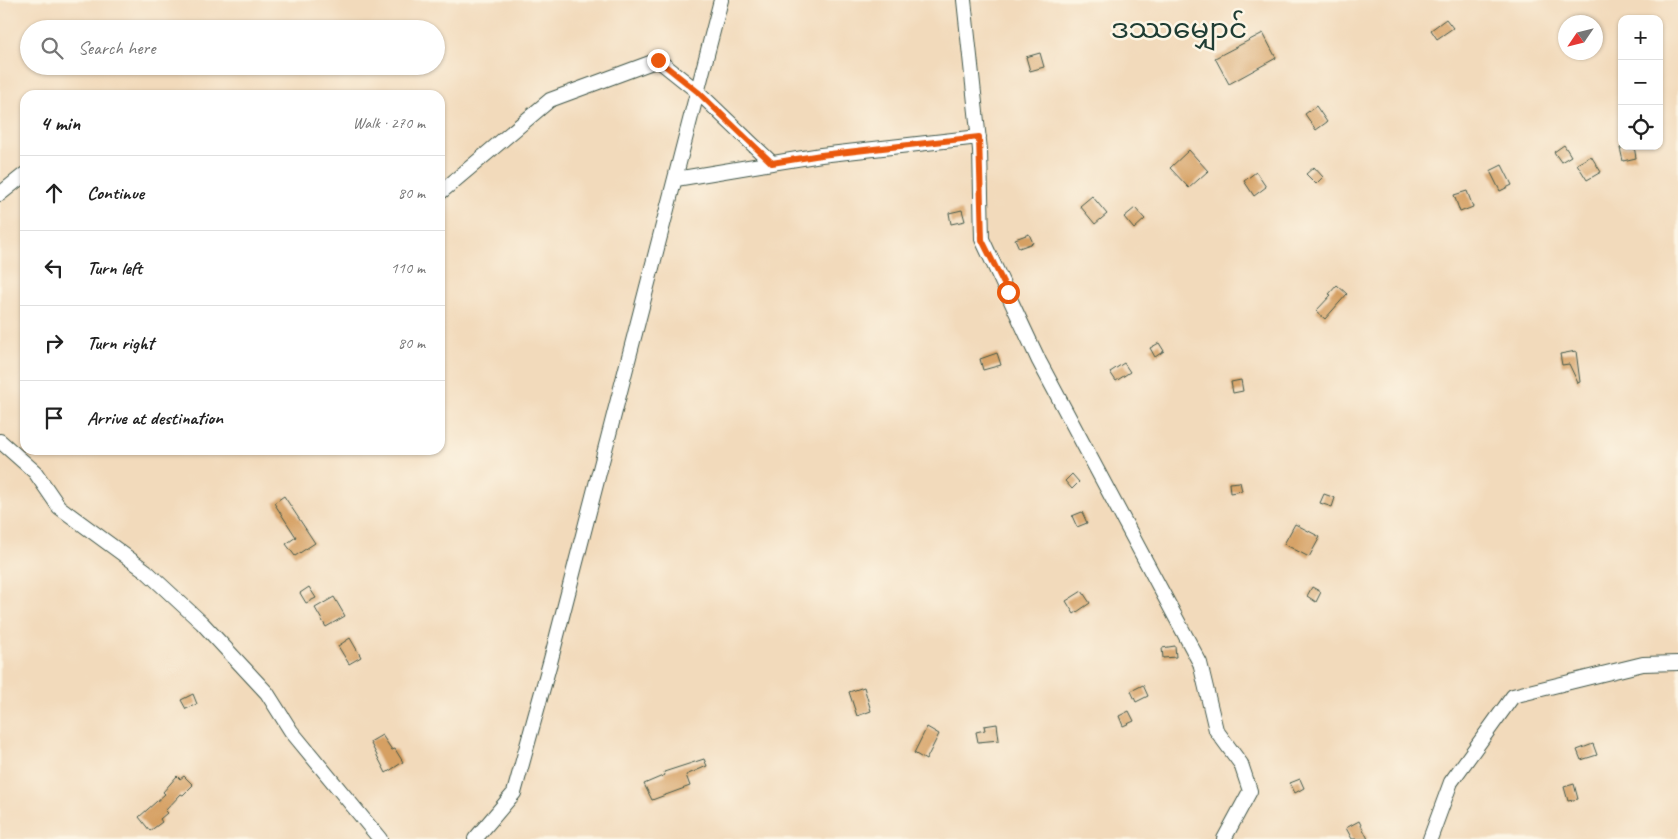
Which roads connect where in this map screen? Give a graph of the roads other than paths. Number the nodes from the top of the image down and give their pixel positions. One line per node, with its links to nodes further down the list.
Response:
1 (722, 0): 3 (street)
2 (964, 0): 4 (street)
3 (698, 92): 5 (street); 7 (street); 8 (street)
4 (979, 137): 5 (street); 14 (street)
5 (772, 163): 7 (street)
6 (20, 178): 9 (street)
7 (676, 179): 13 (street)
8 (445, 189)
9 (0, 194)
10 (0, 441): 12 (street)
11 (1678, 663): 15 (street)
12 (380, 839)
13 (474, 839)
14 (1224, 839)
15 (1430, 839)

